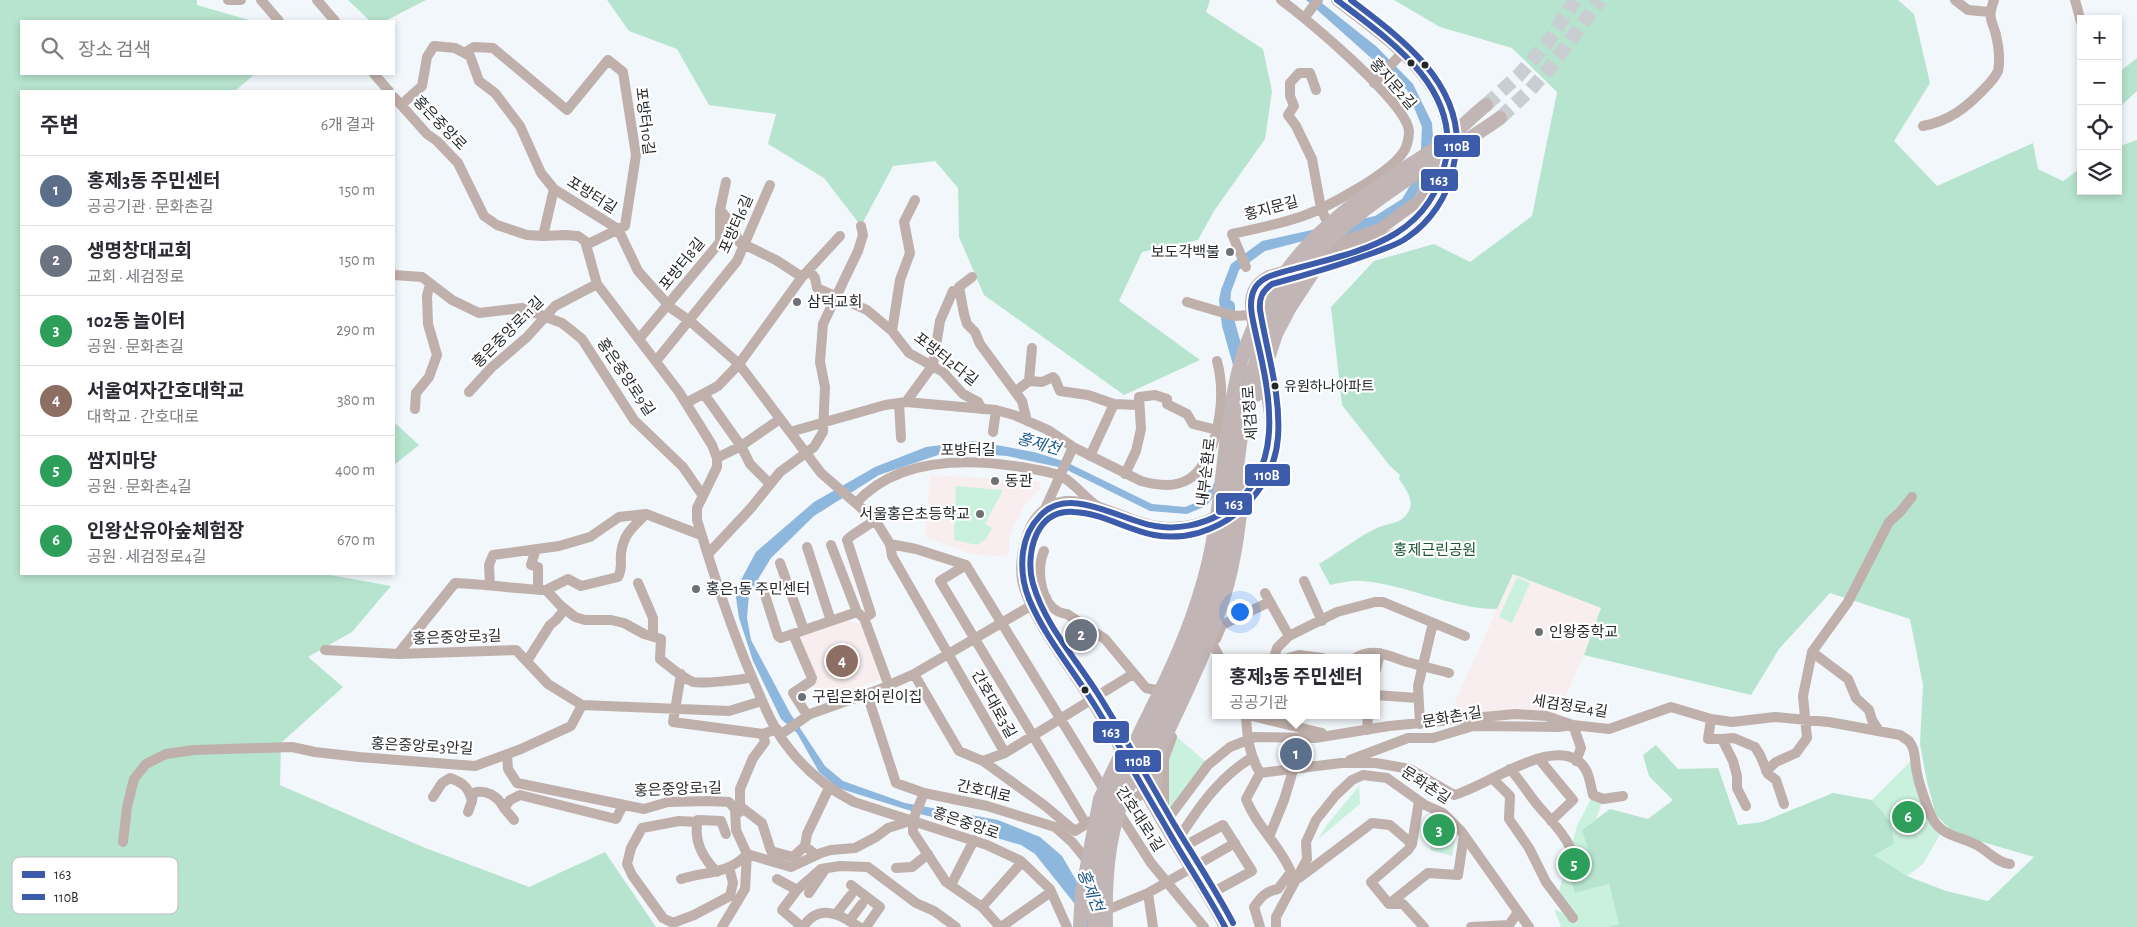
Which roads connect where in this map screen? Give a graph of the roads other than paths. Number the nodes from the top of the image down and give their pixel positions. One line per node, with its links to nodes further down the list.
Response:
1 (228, 0): 2 (street)
2 (240, 0)
3 (261, 0): 14 (street)
4 (317, 0): 15 (street)
5 (1281, 0): 12 (street, 홍지문2길)
6 (1318, 0): 12 (street)
7 (1337, 0): 17 (main road)
8 (1955, 0): 11 (street)
9 (1994, 0): 11 (street)
10 (2076, 0): 13 (street)
11 (1990, 12): 26 (street)
12 (1307, 15): 19 (street, 홍지문2길)
13 (2079, 15)
14 (277, 20)
15 (331, 20)
16 (464, 54): 23 (street); 30 (street, 포방터길); 36 (street, 포방터10길)
17 (1400, 55): 19 (street); 27 (main road)
18 (375, 75): 20 (street)
19 (1376, 80): 33 (street, 홍지문2길)
20 (388, 90)
21 (1316, 90): 33 (street, 홍지문길)
22 (395, 97): 23 (street, 홍은중앙로)
23 (401, 105): 37 (street, 홍은중앙로)
24 (1486, 105): 96 (highway, 내부순환로)
25 (1500, 118): 34 (highway, 내부순환로)
26 (1923, 126)
27 (1448, 155): 39 (main road); 49 (main road)
28 (726, 182): 32 (street, 포방터8길)
29 (770, 185): 41 (street, 포방터6길)
30 (554, 189): 36 (street, 포방터길); 37 (street)
31 (915, 200): 56 (street, 포방터2다길)
32 (720, 210): 41 (street); 52 (street, 포방터8길)
33 (1322, 211): 39 (street); 42 (street, 홍지문길)
34 (1351, 220): 96 (highway, 내부순환로); 188 (highway)
35 (861, 226): 50 (street)
36 (618, 229): 40 (street); 52 (street, 포방터길)
37 (543, 236): 40 (street, 홍은중앙로)
38 (840, 236): 43 (street)
39 (1337, 244): 49 (main road)
40 (586, 245): 47 (street)
41 (745, 246): 43 (street); 55 (street, 포방터6길)
42 (1246, 267)
43 (806, 274): 50 (street, 포방터2다길); 61 (street)
44 (395, 275): 46 (street, 홍은중앙로9길)
45 (972, 277): 64 (street)
46 (430, 283): 54 (street, 홍은중앙로9길); 71 (street)
47 (597, 284): 54 (street, 홍은중앙로11길); 57 (street)
48 (954, 292): 62 (street)
49 (1252, 293): 53 (main road, 세검정로)
50 (835, 294): 56 (street, 포방터2다길); 76 (street)
51 (1187, 302): 53 (street)
52 (668, 305): 55 (street, 포방터길); 57 (street)
53 (1251, 315): 93 (main road, 세검정로)
54 (546, 317): 65 (street, 홍은중앙로11길); 89 (street, 홍은중앙로9길)
55 (690, 321): 59 (street); 61 (street, 포방터길)
56 (892, 332): 62 (street, 포방터2다길)
57 (639, 339): 59 (street)
58 (1032, 348): 63 (street)
59 (656, 361): 68 (street)
60 (1217, 361): 77 (street)
61 (739, 364): 66 (street); 74 (street, 포방터길)
62 (932, 365): 67 (street); 72 (street, 포방터2다길)
63 (1029, 381): 64 (street); 69 (street)
64 (1016, 391): 75 (street)
65 (469, 392)
66 (704, 394): 68 (street); 81 (street)
67 (903, 402): 72 (street); 76 (street); 80 (street)
68 (686, 403): 85 (street)
69 (1114, 404): 70 (street); 84 (street)
70 (1138, 405): 77 (street); 86 (street)
71 (415, 409)
72 (982, 409): 73 (street)
73 (996, 410): 75 (street); 79 (street)
74 (780, 419): 78 (street, 포방터길); 81 (street)
75 (1027, 421): 82 (street)
76 (825, 422): 78 (street); 83 (street)
77 (1217, 430): 86 (street)
78 (790, 432): 83 (street, 포방터길)
79 (993, 432)
80 (901, 438)
81 (741, 446): 85 (street); 88 (street)
82 (1072, 451): 84 (street); 87 (street)
83 (805, 452): 88 (street); 91 (street, 포방터길)
84 (1090, 456): 86 (street)
85 (717, 458): 89 (street, 홍은중앙로)
86 (1125, 474)
87 (1060, 475): 91 (street, 포방터길); 92 (street); 93 (street)
88 (770, 484): 103 (street)
89 (703, 496): 97 (street, 홍은중앙로)
90 (1912, 497): 128 (street)
91 (854, 501): 95 (street)
92 (1045, 509): 93 (main road, 세검정로); 113 (main road)
93 (1108, 512)
94 (646, 514): 97 (street); 101 (street); 109 (street)
95 (875, 520): 98 (street); 115 (street)
96 (1221, 533): 110 (highway, 내부순환로)
97 (701, 535): 103 (street, 홍은중앙로)
98 (890, 544): 105 (street); 131 (street)
99 (831, 545): 115 (street)
100 (807, 547): 116 (street)
101 (536, 549): 108 (street); 109 (street)
102 (1044, 551): 112 (street)
103 (708, 554): 141 (street, 홍은중앙로)
104 (780, 563): 120 (street)
105 (966, 565): 118 (street, 간호대로1길); 125 (street)
106 (1304, 581): 117 (street)
107 (638, 583): 122 (street)
108 (490, 585): 109 (street); 130 (street)
109 (542, 590): 114 (street)
110 (1207, 594): 150 (highway, 내부순환로); 251 (highway, 내부순환로)
111 (765, 595): 121 (street)
112 (1046, 597): 113 (street); 140 (street)
113 (1032, 605): 118 (street); 147 (main road)
114 (565, 609): 122 (street); 135 (street)
115 (861, 615): 116 (street); 142 (street)
116 (831, 621): 120 (street)
117 (1322, 621): 119 (street); 123 (street)
118 (1002, 622): 125 (street); 153 (street, 간호대로1길)
119 (1433, 623): 124 (street); 136 (street)
120 (804, 630): 121 (street)
121 (793, 634): 152 (street)
122 (653, 636): 138 (street)
123 (1289, 636): 126 (street); 133 (street)
124 (1465, 636)
125 (975, 638): 131 (street); 165 (street)
126 (1213, 645): 132 (street); 143 (street)
127 (325, 650): 130 (street, 홍은중앙로3길)
128 (1812, 652): 158 (street); 162 (street)
129 (1380, 653): 134 (street); 136 (street)
130 (398, 654): 135 (street, 홍은중앙로3길)
131 (949, 654): 139 (street); 169 (street, 간호대로3길)
132 (1218, 654)
133 (1276, 654)
134 (1363, 654)
135 (527, 662): 149 (street, 홍은중앙로3길)
136 (1422, 666): 137 (street); 146 (street)
137 (1449, 673)
138 (681, 674): 141 (street); 151 (street)
139 (914, 674): 142 (street); 173 (street, 간호대로)
140 (1133, 674): 143 (street); 147 (street)
141 (752, 677): 148 (street, 홍은중앙로)
142 (888, 686): 144 (street)
143 (1195, 689): 201 (street)
144 (867, 694): 152 (street); 183 (street, 간호대로)
145 (1380, 695): 146 (street)
146 (1417, 698): 159 (street)
147 (1091, 699): 153 (street); 182 (main road)
148 (762, 702): 151 (street); 163 (street, 홍은중앙로)
149 (582, 705): 151 (street, 홍은중앙로3길); 170 (street, 홍은중앙로3안길)
150 (1153, 707): 243 (highway); 250 (highway, 내부순환로)
151 (676, 709): 164 (street)
152 (807, 716): 163 (street)
153 (1059, 719): 165 (street); 194 (street, 간호대로1길)
154 (1247, 719): 168 (street)
155 (1261, 719): 166 (street)
156 (1368, 719): 161 (street)
157 (1711, 719): 158 (street, 세검정로4길); 160 (street, 세검정로4길); 167 (street)
158 (1804, 721): 162 (street, 세검정로4길); 178 (street)
159 (1420, 724): 160 (street, 세검정로4길); 161 (street, 세검정로4길)
160 (1573, 725): 174 (street); 175 (street, 문화촌1길)
161 (1367, 730): 166 (street, 세검정로4길)
162 (1884, 732): 218 (street, 세검정로4길)
163 (780, 733): 164 (street); 181 (street, 홍은중앙로)
164 (763, 734): 192 (street)
165 (1033, 734): 169 (street); 200 (street)
166 (1336, 735): 168 (street, 세검정로4길)
167 (1722, 739): 178 (street); 191 (street)
168 (1247, 740): 171 (street); 201 (street, 세검정로4길)
169 (1005, 753): 173 (street, 간호대로3길)
170 (507, 754): 190 (street, 홍은중앙로1길); 207 (street, 홍은중앙로3안길)
171 (1251, 758): 179 (street); 211 (street)
172 (1539, 759): 174 (street, 문화촌길); 177 (street, 문화촌길); 198 (street)
173 (983, 761): 200 (street)
174 (1576, 761): 184 (street)
175 (1342, 762): 176 (street, 문화촌길); 180 (street, 문화촌길)
176 (1294, 767): 179 (street, 문화촌길); 205 (street)
177 (1510, 769): 180 (street, 문화촌길); 198 (street)
178 (1766, 771): 189 (street)
179 (1260, 773): 205 (street)
180 (1493, 778): 241 (street)
181 (829, 788): 197 (street, 홍은중앙로); 210 (street)
182 (1146, 792): 188 (main road); 194 (street)
183 (924, 793): 197 (street); 238 (street, 간호대로)
184 (1623, 796)
185 (432, 797): 186 (street)
186 (472, 801): 193 (street); 195 (street)
187 (1419, 801): 204 (street, 문화촌길); 209 (street); 227 (street, 문화촌길)
188 (1153, 804): 201 (main road)
189 (1784, 804)
190 (623, 805): 193 (street); 202 (street, 홍은중앙로1길)
191 (1746, 806)
192 (741, 807): 202 (street); 210 (street)
193 (504, 808): 196 (street)
194 (1116, 809): 200 (street); 228 (street, 간호대로1길)
195 (468, 812)
196 (514, 820)
197 (913, 820): 206 (street, 홍은중앙로); 213 (street); 215 (street)
198 (1551, 821): 212 (street)
199 (697, 822): 203 (street); 220 (street); 224 (street)
200 (1086, 824)
201 (1164, 824): 211 (main road)
202 (736, 830): 214 (street, 홍은중앙로1길)
203 (726, 834)
204 (1464, 835): 236 (street); 239 (street, 문화촌길)
205 (1269, 837): 255 (street)
206 (974, 840): 217 (street, 홍은중앙로); 229 (street)
207 (123, 842)
208 (1235, 843): 211 (street); 223 (street); 234 (street)
209 (1412, 844): 227 (street); 236 (street)
210 (805, 846): 216 (street)
211 (1177, 846): 223 (main road)
212 (1570, 848)
213 (849, 849): 216 (street); 219 (street)
214 (747, 854): 216 (street); 220 (street); 244 (street)
215 (928, 854): 222 (street); 229 (street)
216 (816, 855)
217 (1022, 862): 231 (street, 홍은중앙로); 237 (street)
218 (2010, 864)
219 (853, 866): 221 (street); 248 (street)
220 (729, 867): 224 (street)
221 (826, 868): 230 (street); 232 (street)
222 (896, 868)
223 (1191, 869): 228 (street); 234 (main road)
224 (717, 872): 225 (street)
225 (681, 879)
226 (777, 879): 230 (street)
227 (1298, 879): 256 (street, 문화촌길)
228 (1166, 883): 233 (street); 253 (street, 간호대로1길)
229 (951, 885): 237 (street)
230 (797, 890): 245 (street)
231 (1051, 892): 243 (street, 홍은중앙로); 249 (street)
232 (809, 893)
233 (1148, 893): 238 (street); 252 (street)
234 (1208, 895): 254 (main road)
235 (862, 904): 242 (street)
236 (1389, 904): 257 (street)
237 (982, 907): 249 (street)
238 (1107, 910): 243 (street)
239 (1518, 912): 258 (street); 259 (street, 문화촌길)
240 (836, 914): 242 (street); 245 (street); 247 (street)
241 (1573, 918)
242 (849, 921): 246 (street)
243 (1070, 925)
244 (722, 927)
245 (802, 927)
246 (858, 927)
247 (866, 927)
248 (956, 927)
249 (1001, 927)
250 (1095, 927)
251 (1106, 927)
252 (1153, 927)
253 (1204, 927)
254 (1225, 927)
255 (1260, 927)
256 (1276, 927)
257 (1424, 927)
258 (1471, 927)
259 (1529, 927)

